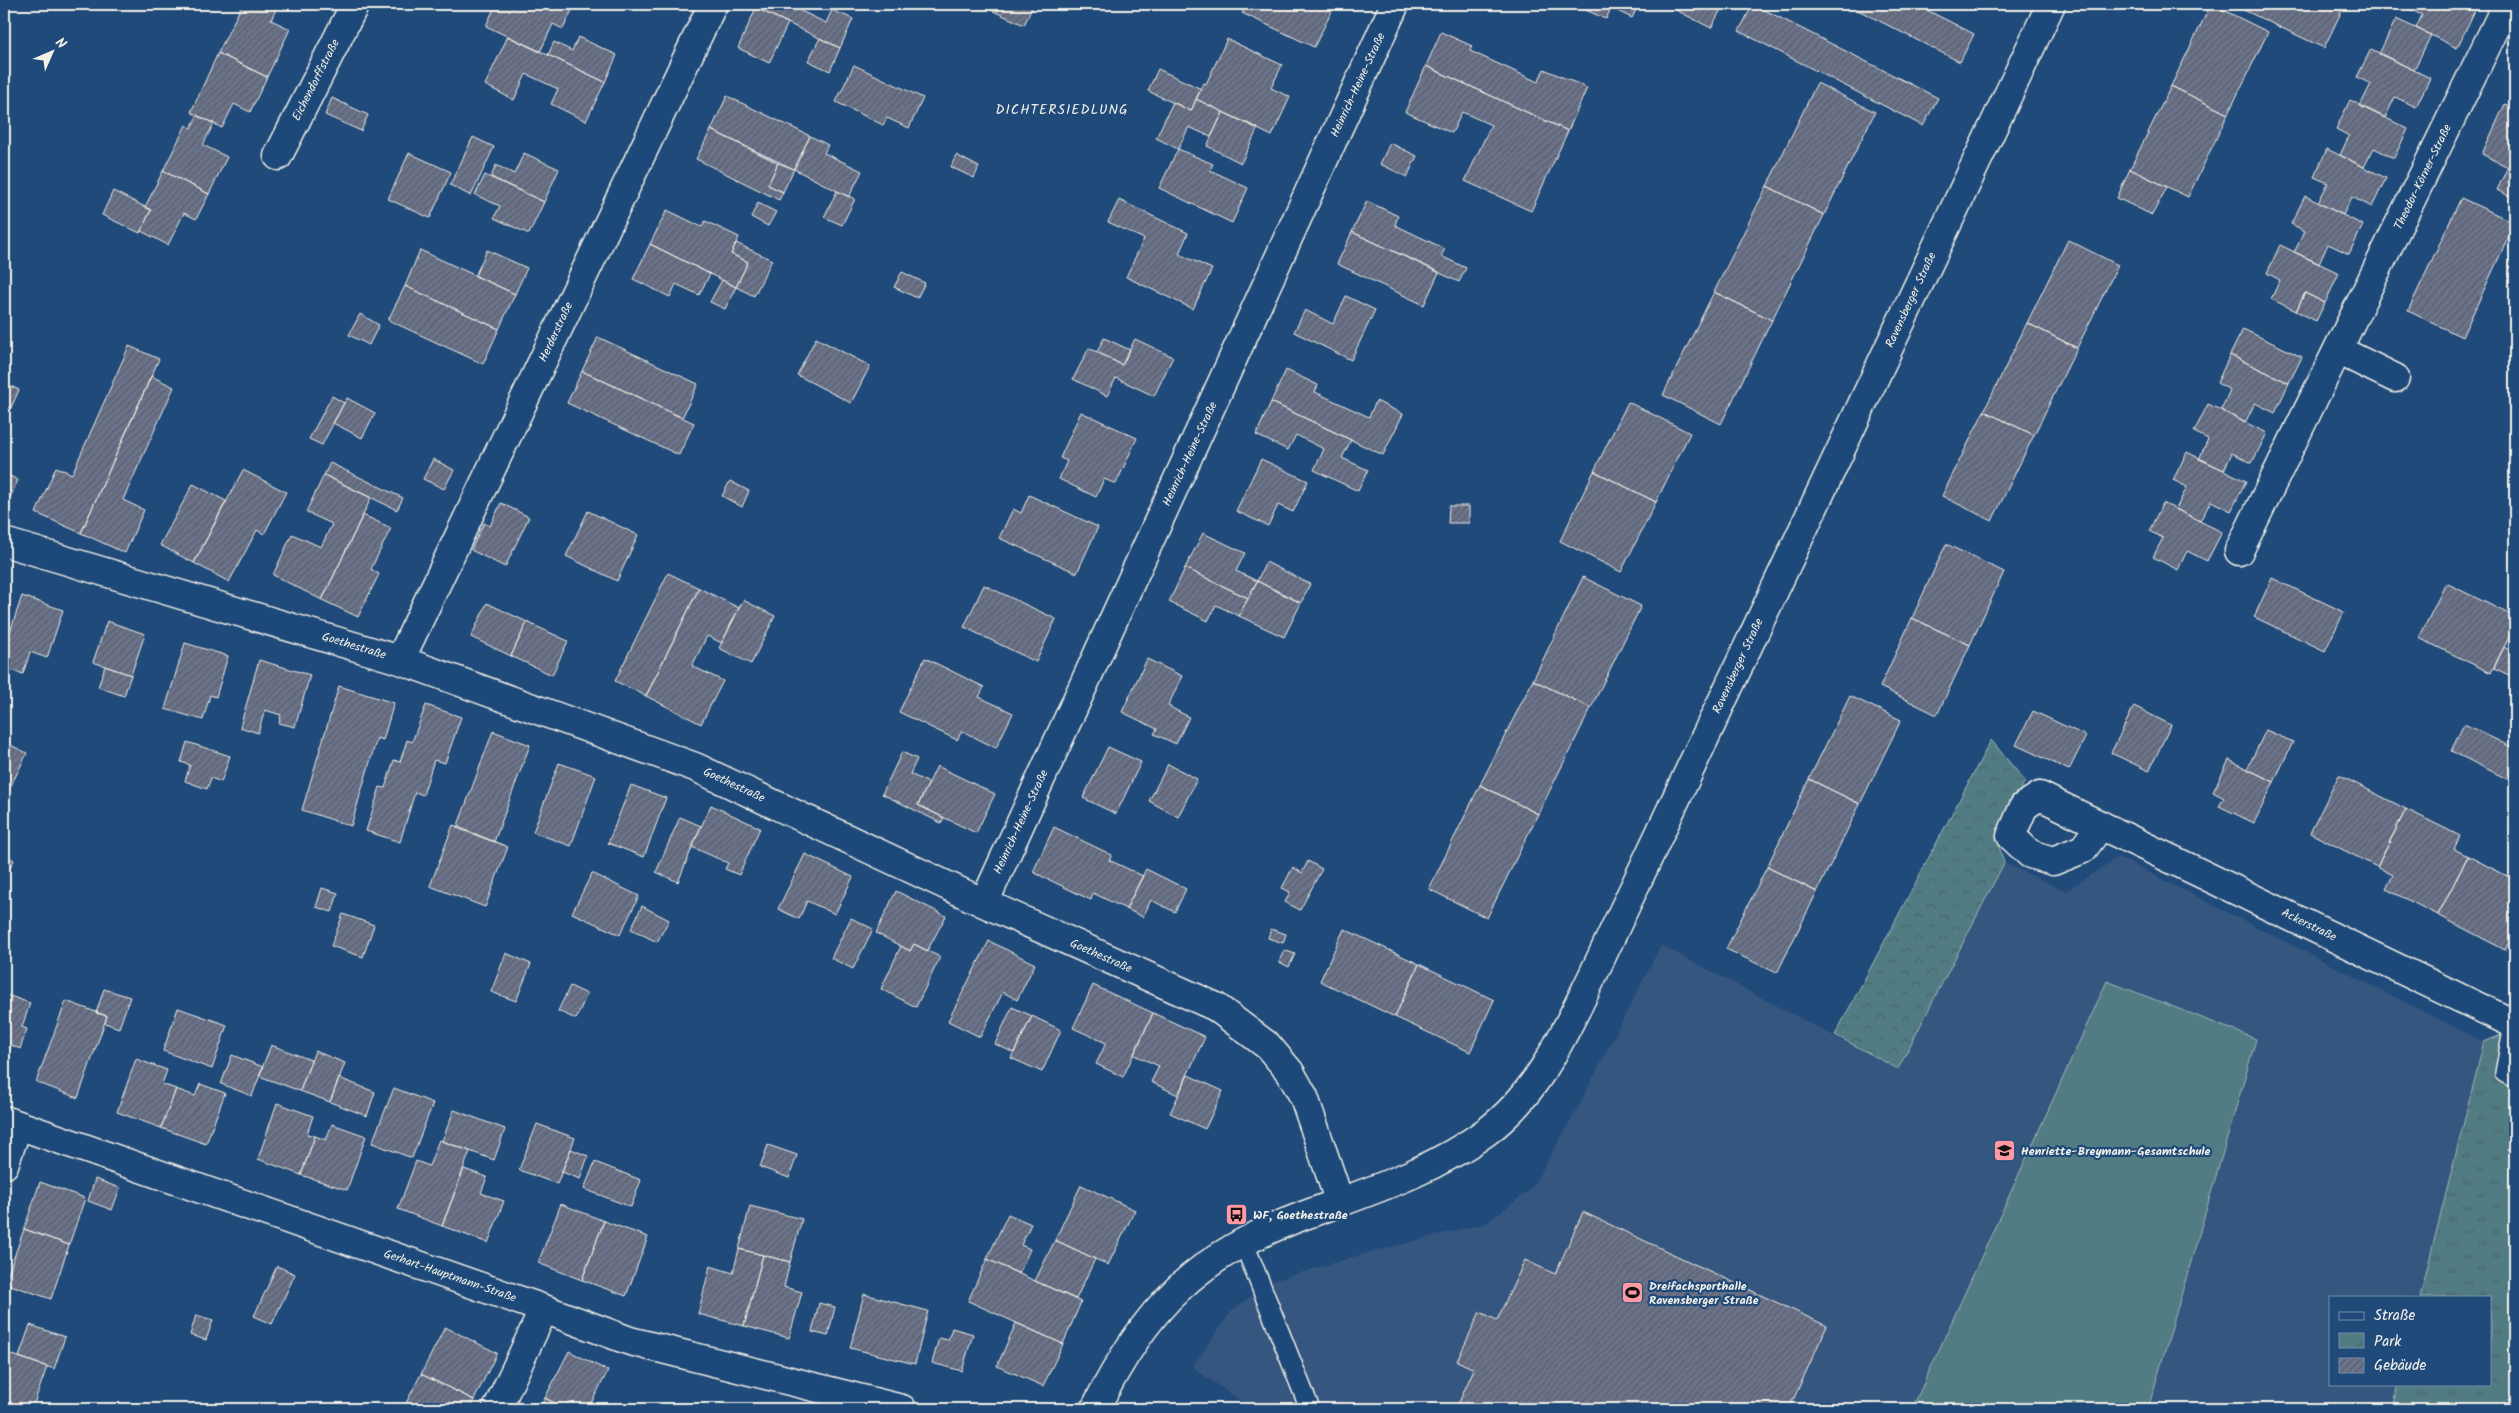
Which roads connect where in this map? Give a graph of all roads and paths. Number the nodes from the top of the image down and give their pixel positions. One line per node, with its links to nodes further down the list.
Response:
1 (355, 4): 6 (street, Eichendorffstraße)
2 (712, 4): 11 (street, Herderstraße)
3 (1395, 4): 13 (street, Heinrich-Heine-Straße)
4 (2051, 4): 18 (street, Ravensberger Straße)
5 (2507, 4): 7 (street, Theodor-Körner-Straße)
6 (278, 156)
7 (2338, 350): 8 (street); 10 (street, Theodor-Körner-Straße)
8 (2395, 378)
9 (5, 546): 11 (street, Goethestraße)
10 (2239, 551)
11 (400, 660): 13 (street, Goethestraße)
12 (2101, 825): 14 (street, Ackerstraße)
13 (984, 903): 18 (street, Goethestraße)
14 (2515, 1022): 15 (lane)
15 (2515, 1078)
16 (11, 1123): 17 (street); 20 (street, Gerhart-Hauptmann-Straße)
17 (4, 1165)
18 (1340, 1203): 19 (street, Ravensberger Straße)
19 (1243, 1241): 23 (street, Ravensberger Straße); 24 (lane)
20 (544, 1308): 21 (street); 22 (street, Gerhart-Hauptmann-Straße)
21 (497, 1409)
22 (902, 1409)
23 (1095, 1409)
24 (1310, 1409)

